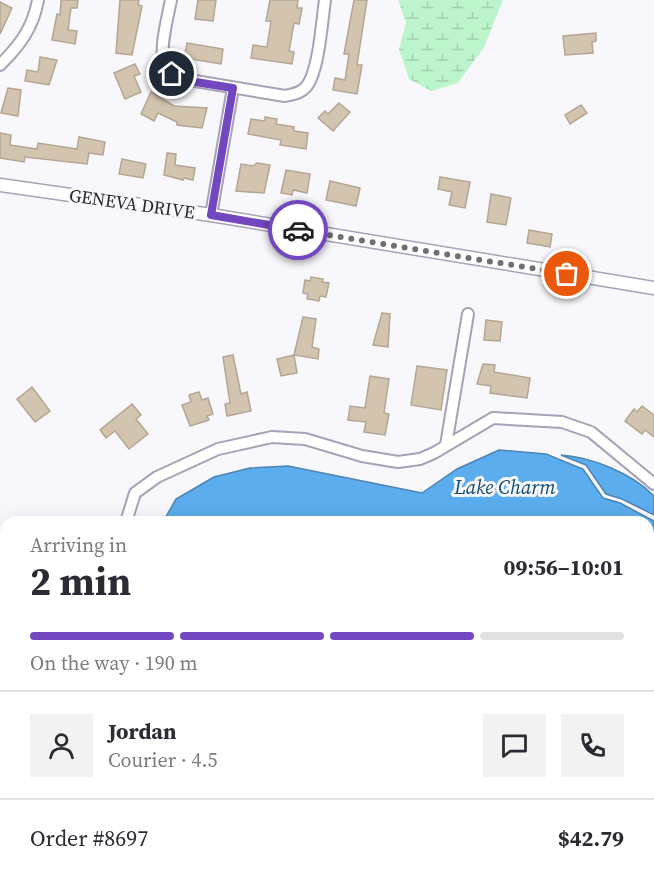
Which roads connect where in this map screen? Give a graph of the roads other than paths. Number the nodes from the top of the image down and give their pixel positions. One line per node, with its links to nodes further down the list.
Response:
1 (38, 0): 4 (street)
2 (171, 0): 5 (street)
3 (325, 0): 5 (street)
4 (0, 65)
5 (233, 88): 7 (street)
6 (0, 185): 7 (main road, GENEVA DRIVE)
7 (211, 215): 8 (main road, GENEVA DRIVE)
8 (654, 288)
9 (468, 314): 10 (street)
10 (446, 445): 11 (street); 12 (street)
11 (654, 484)
12 (128, 516)

